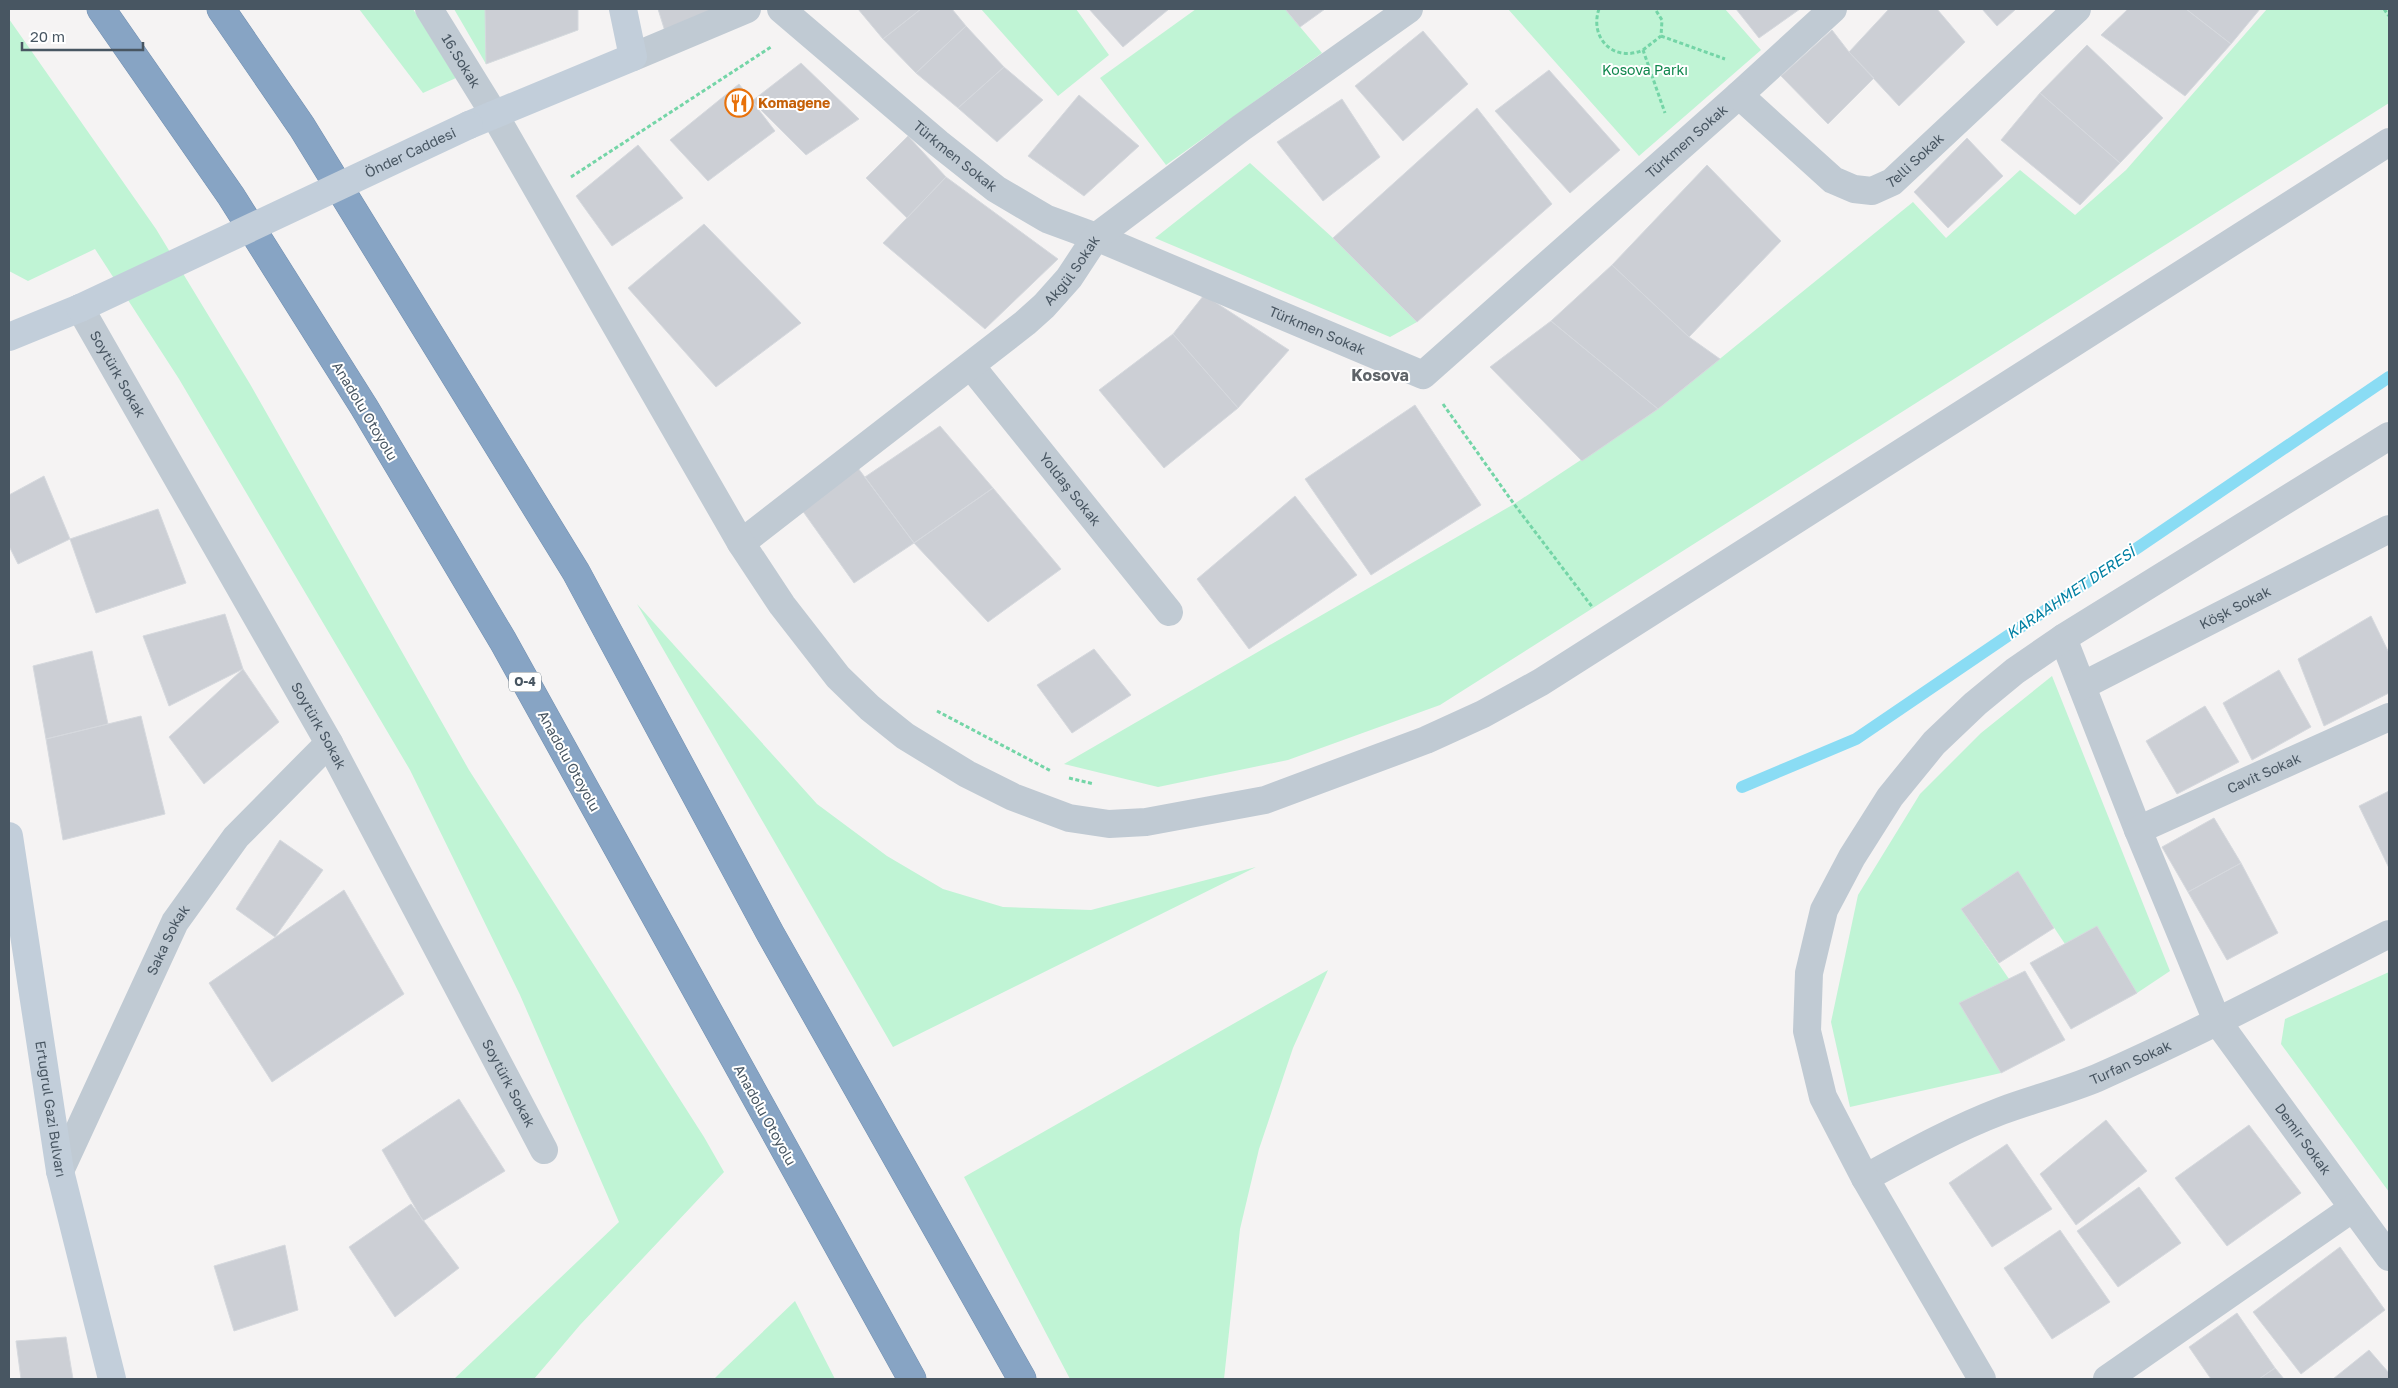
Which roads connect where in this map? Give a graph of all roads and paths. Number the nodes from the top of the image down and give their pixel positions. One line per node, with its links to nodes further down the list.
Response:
1 (101, 9): 52 (highway, Anadolu Otoyolu / O-4)
2 (221, 9): 53 (highway)
3 (429, 9): 20 (street, 16.Sokak)
4 (623, 9): 17 (main road)
5 (746, 9): 17 (street, Önder Caddesi)
6 (781, 9): 14 (street, Türkmen Sokak)
7 (1409, 9): 24 (street, Akgül Sokak)
8 (1599, 9): 16 (path)
9 (1655, 9): 15 (path)
10 (1834, 9): 18 (street, Türkmen Sokak)
11 (2077, 9): 19 (street, Telli Sokak)
12 (2384, 9): 13 (path)
13 (2389, 16)
14 (802, 27): 23 (path); 24 (street, Türkmen Sokak)
15 (1661, 36): 16 (path); 18 (path)
16 (1643, 50): 22 (path)
17 (633, 57): 20 (main road, Önder Caddesi)
18 (1763, 74): 19 (street, Türkmen Sokak)
19 (1740, 95): 22 (street, Türkmen Sokak)
20 (494, 114): 25 (main road, Önder Caddesi, bridge); 31 (street, 16.Sokak)
21 (2389, 142): 31 (street, 16.Sokak)
22 (1678, 149): 28 (street, Türkmen Sokak)
23 (566, 180)
24 (1096, 237): 27 (street, Akgül Sokak); 28 (street, Türkmen Sokak)
25 (80, 308): 26 (main road, Önder Caddesi); 38 (street, Soytürk Sokak)
26 (9, 337)
27 (971, 366): 31 (street, Akgül Sokak); 33 (street, Yoldaş Sokak)
28 (1422, 375): 32 (path)
29 (2389, 436): 34 (street)
30 (2389, 529): 35 (street, Köşk Sokak)
31 (741, 543)
32 (1594, 609)
33 (1169, 612)
34 (2063, 638): 35 (street, Demir Sokak); 48 (street)
35 (2082, 686): 42 (street, Demir Sokak)
36 (931, 708): 39 (path)
37 (2389, 717): 42 (street, Cavit Sokak)
38 (329, 743): 46 (street, Soytürk Sokak); 47 (street, Saka Sokak)
39 (1052, 772)
40 (1061, 776): 41 (path)
41 (1098, 784)
42 (2138, 830): 45 (street, Demir Sokak)
43 (9, 836): 47 (main road, Ertuğrul Gazi Bulvarı)
44 (2389, 934): 45 (street, Turfan Sokak)
45 (2217, 1021): 48 (street, Turfan Sokak); 49 (street, Demir Sokak)
46 (544, 1150)
47 (60, 1171): 51 (main road, Ertuğrul Gazi Bulvarı)
48 (1865, 1178): 54 (street)
49 (2353, 1208): 50 (street, Demir Sokak); 55 (street)
50 (2389, 1256)
51 (112, 1379)
52 (912, 1379)
53 (1022, 1379)
54 (1982, 1379)
55 (2107, 1379)

